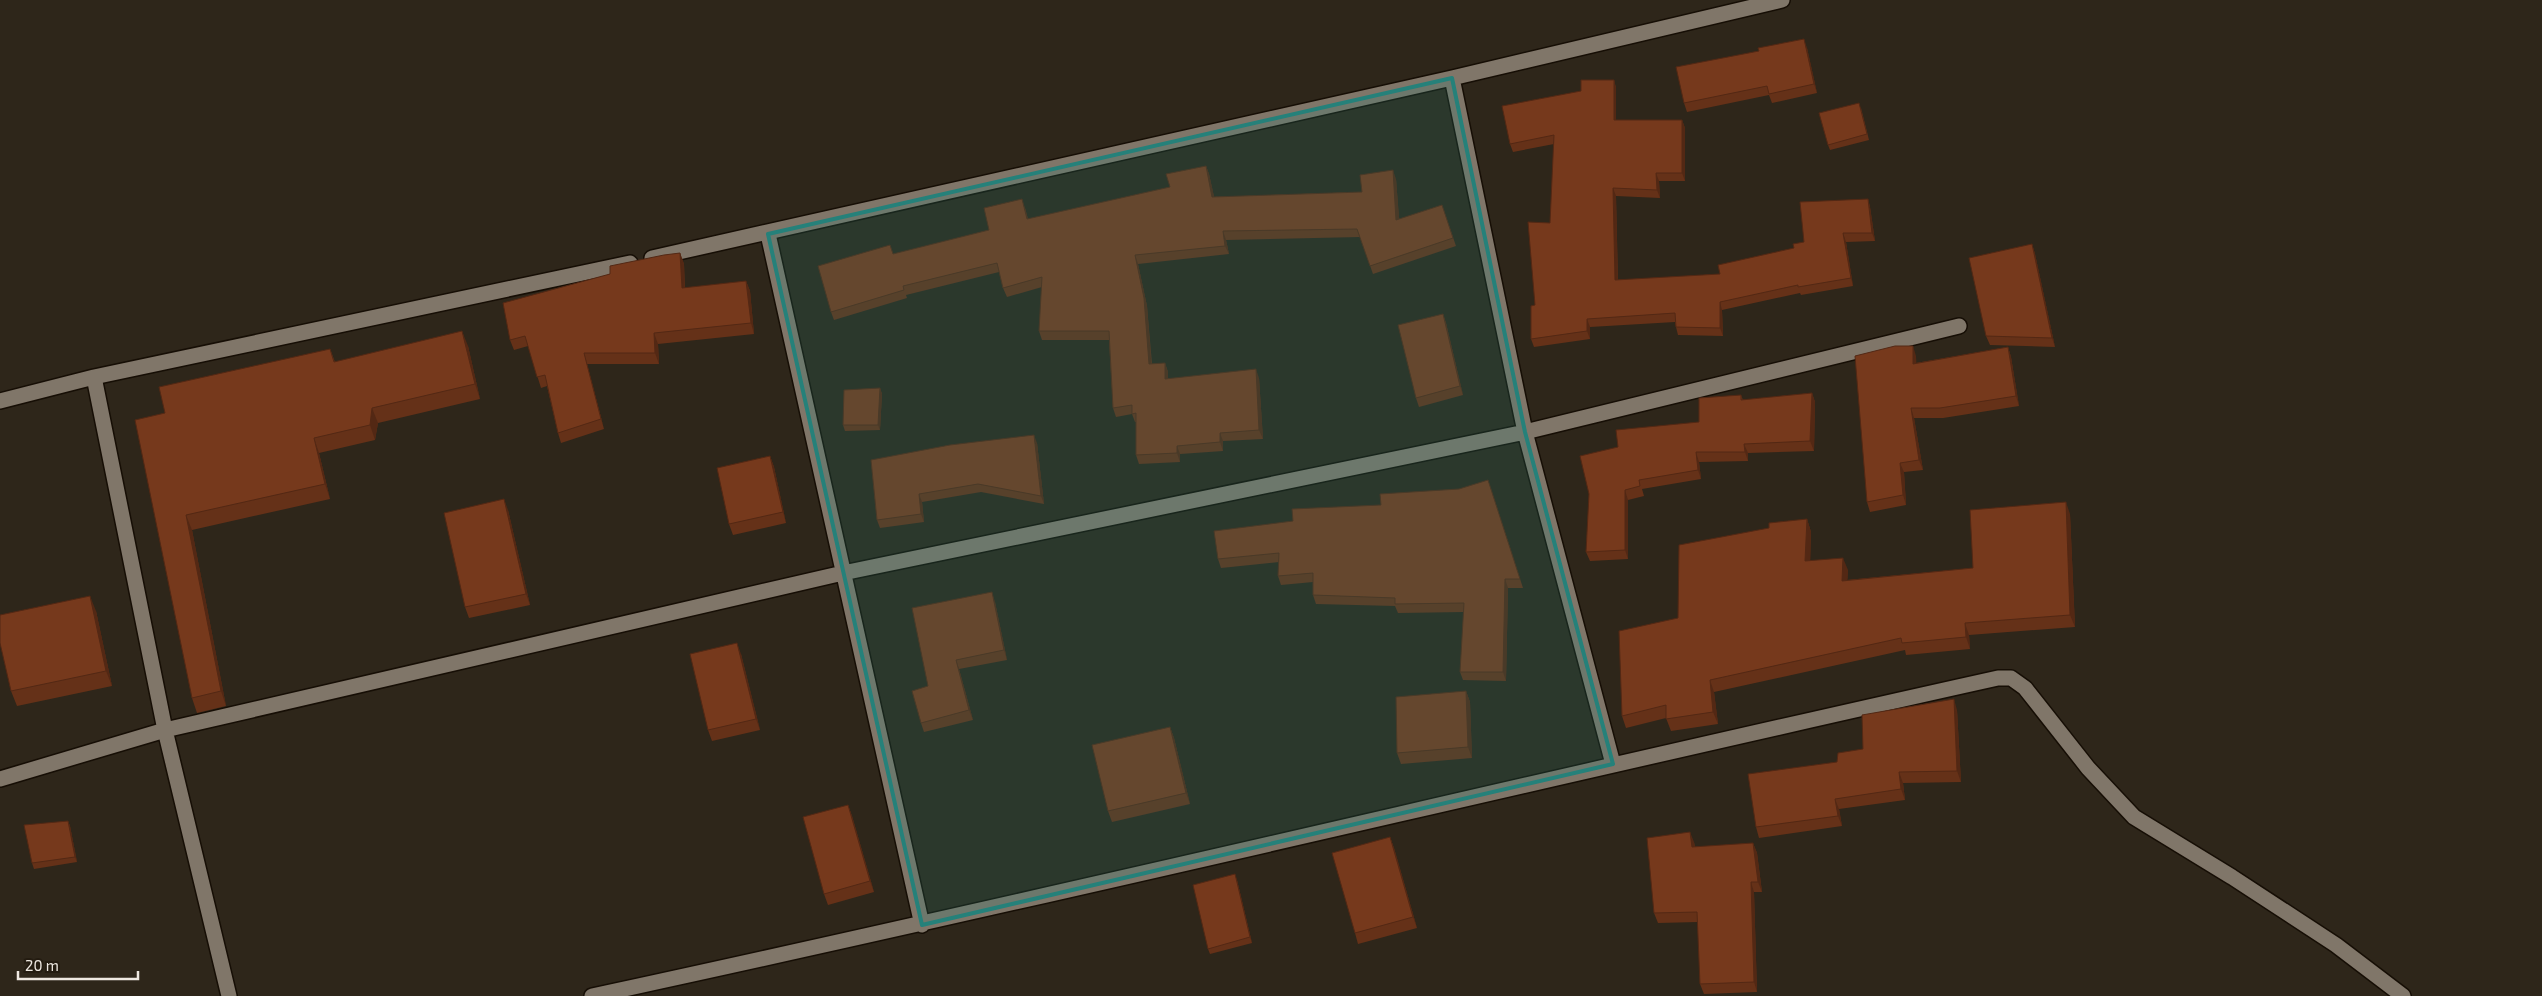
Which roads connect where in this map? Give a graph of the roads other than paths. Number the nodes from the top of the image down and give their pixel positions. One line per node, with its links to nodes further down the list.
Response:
1 (1782, 0): 2 (street)
2 (1452, 78): 3 (street); 7 (street)
3 (768, 234): 5 (street); 8 (street)
4 (1959, 326): 7 (street)
5 (94, 377): 6 (street); 9 (street)
6 (0, 401)
7 (1525, 432): 8 (street); 10 (street)
8 (843, 573): 9 (street); 12 (street)
9 (165, 730): 11 (street); 13 (street)
10 (1613, 764): 12 (street); 15 (street)
11 (0, 778)
12 (922, 925): 14 (street)
13 (229, 996)
14 (592, 996)
15 (2404, 996)

